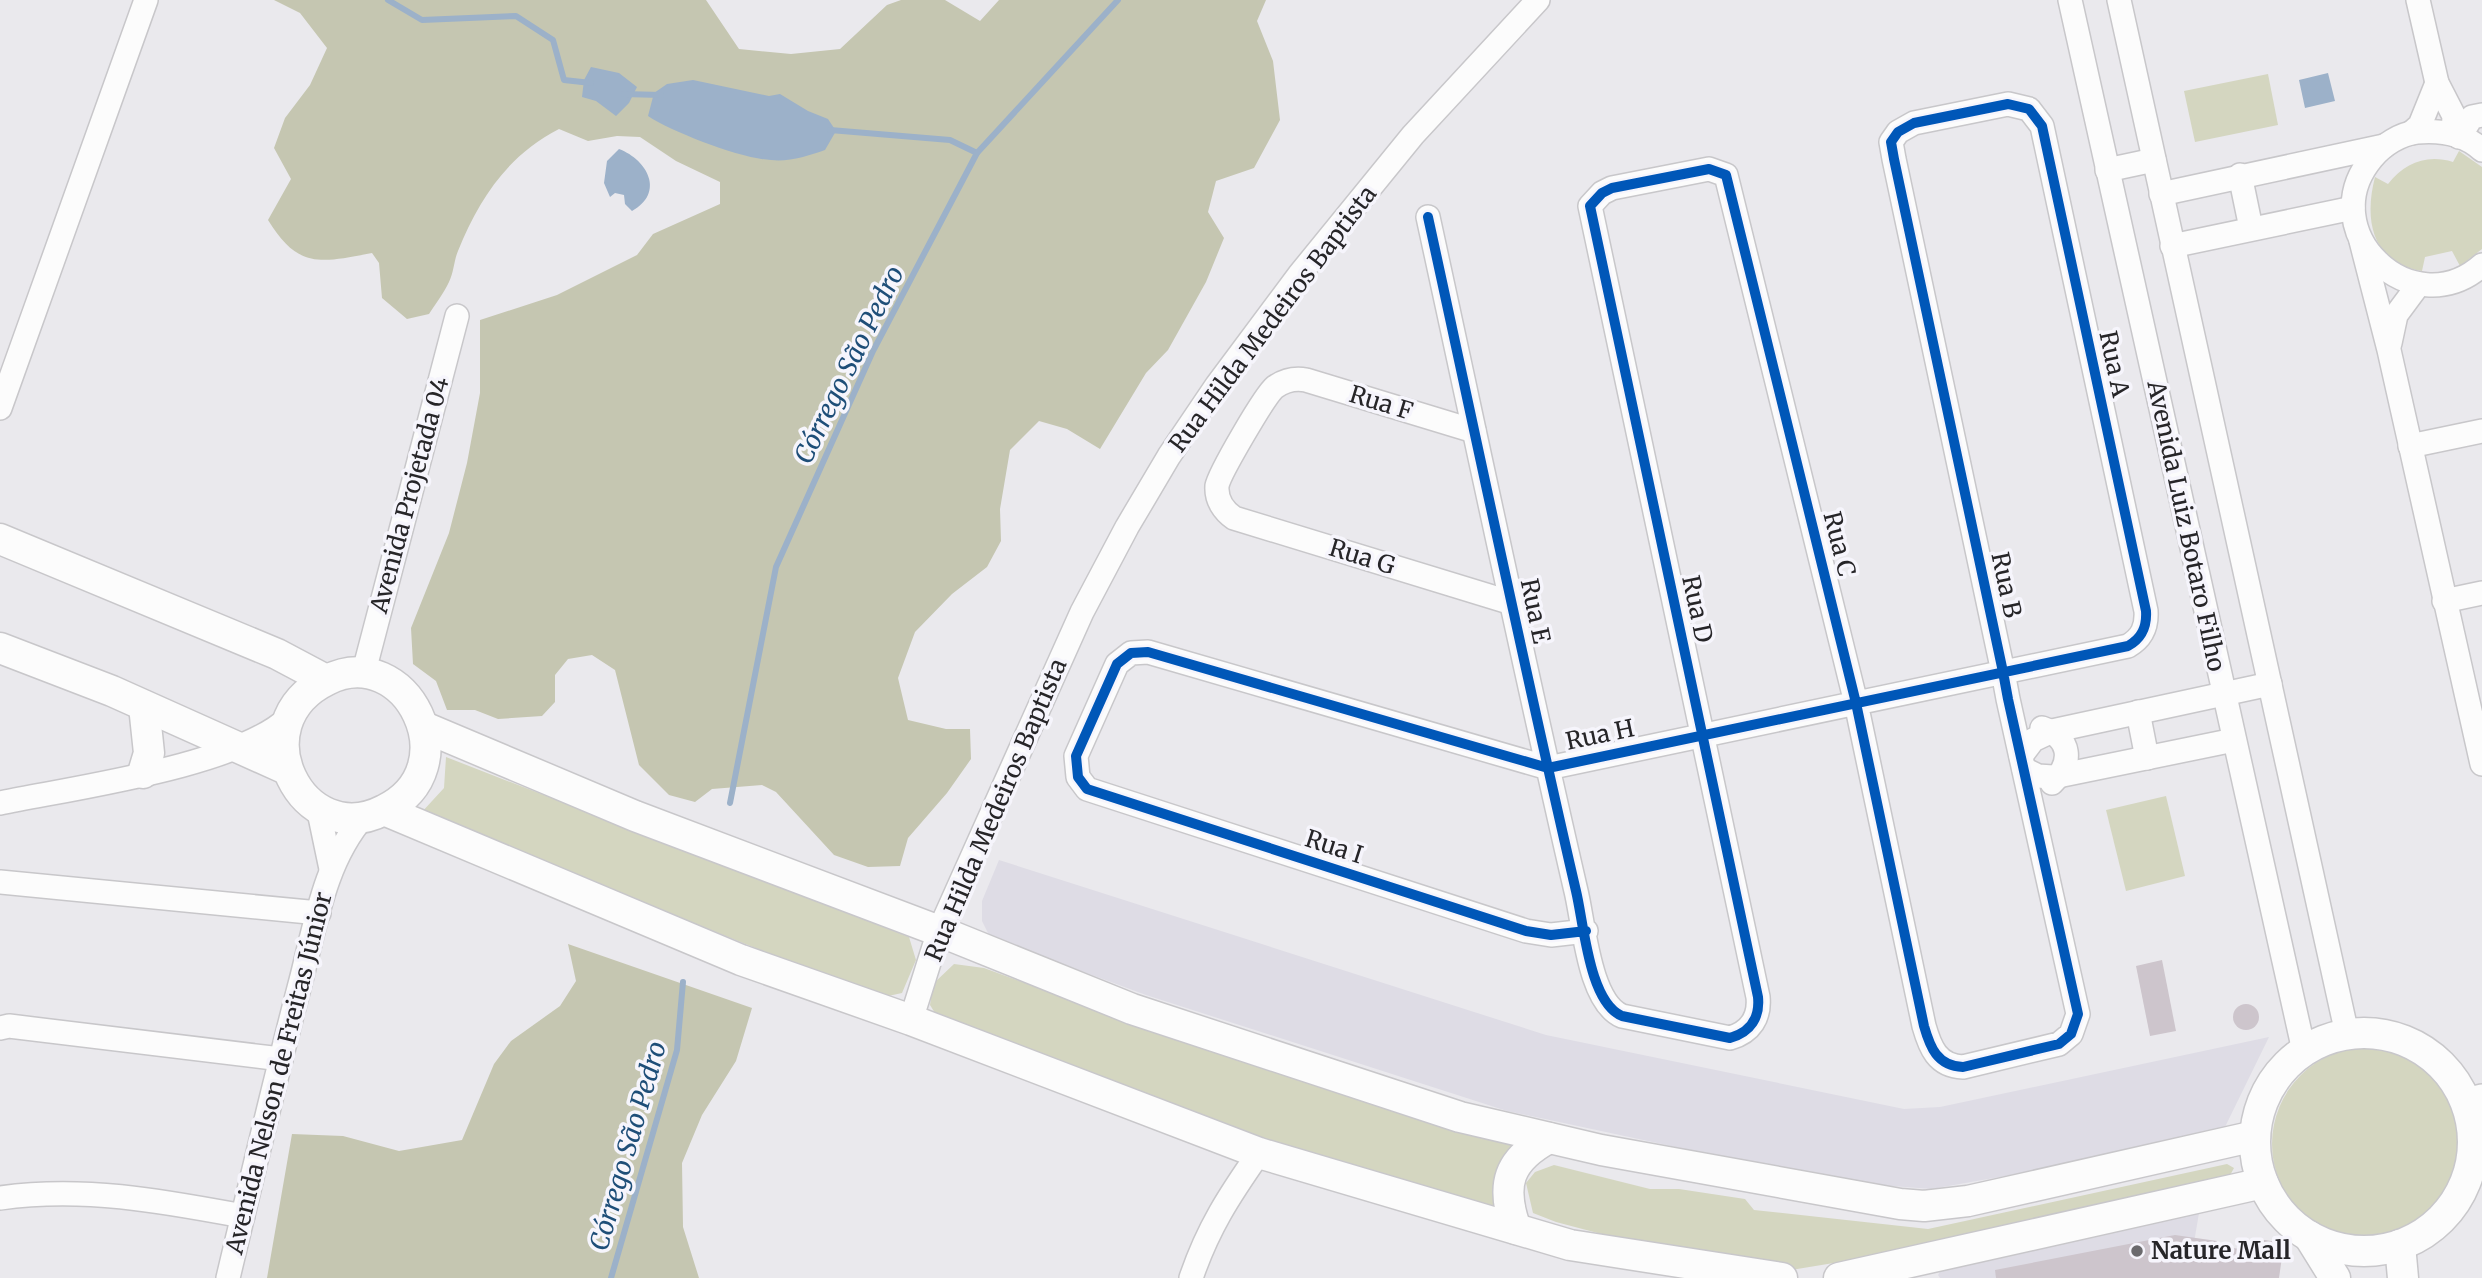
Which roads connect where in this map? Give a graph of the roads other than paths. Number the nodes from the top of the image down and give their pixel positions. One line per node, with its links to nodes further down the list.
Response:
1 (146, 0): 29 (street)
2 (1538, 0): 69 (street, Rua Hilda Medeiros Baptista)
3 (2070, 0): 14 (street, Avenida Luiz Botaro Filho)
4 (2119, 0): 13 (street, Avenida Luiz Botaro Filho)
5 (2418, 0): 6 (street)
6 (2437, 83): 8 (street); 9 (street)
7 (2482, 115): 9 (street)
8 (2411, 133): 9 (street); 11 (street)
9 (2456, 135): 12 (street)
10 (1891, 142): 39 (street, Rua B); 39 (street, Rua A)
11 (2384, 146): 15 (street); 18 (street)
12 (2482, 150)
13 (2154, 160): 14 (street); 16 (street, Avenida Luiz Botaro Filho)
14 (2107, 170): 43 (street, Avenida Luiz Botaro Filho)
15 (2240, 175): 16 (street); 20 (street)
16 (2161, 194): 22 (street, Avenida Luiz Botaro Filho)
17 (1590, 206): 45 (street, Rua C); 51 (street, Rua D)
18 (2353, 208): 20 (street); 21 (street)
19 (1428, 217): 30 (street, Rua E)
20 (2251, 228): 22 (street)
21 (2361, 241): 26 (street); 28 (street)
22 (2172, 246): 42 (street, Avenida Luiz Botaro Filho)
23 (2482, 265): 25 (street)
24 (2482, 276): 25 (street)
25 (2449, 283): 26 (street)
26 (2419, 284): 28 (street)
27 (457, 316): 40 (street, Avenida Projetada 04)
28 (2389, 350): 32 (street)
29 (0, 408)
30 (1474, 431): 33 (street, Rua F); 37 (street, Rua E)
31 (2482, 431): 32 (street)
32 (2410, 446): 36 (street)
33 (1220, 502): 37 (street, Rua G)
34 (0, 539): 41 (main road)
35 (2482, 593): 36 (street)
36 (2444, 601): 54 (street)
37 (1512, 603): 57 (street, Rua E)
38 (0, 648): 46 (main road)
39 (2003, 672): 44 (street, Rua B); 45 (street, Rua H)
40 (363, 675): 41 (main road); 49 (main road)
41 (326, 680): 48 (main road)
42 (2270, 684): 43 (street); 75 (street, Avenida Luiz Botaro Filho)
43 (2223, 694): 47 (street); 52 (street, Avenida Luiz Botaro Filho)
44 (2008, 699): 50 (street); 56 (street, Rua B)
45 (1856, 703): 51 (street, Rua H); 74 (street, Rua C)
46 (144, 706): 53 (main road); 59 (main road)
47 (2138, 712): 50 (street); 55 (street)
48 (288, 718): 53 (street); 58 (main road)
49 (424, 727): 64 (main road); 69 (main road)
50 (2052, 731): 56 (street); 60 (street)
51 (1702, 735): 57 (street, Rua H); 71 (street, Rua D)
52 (2234, 740): 55 (street); 76 (street, Avenida Luiz Botaro Filho)
53 (243, 747): 58 (main road); 59 (street)
54 (2481, 755)
55 (2147, 758): 60 (street)
56 (2023, 763): 60 (street); 65 (street, Rua B)
57 (1548, 768): 61 (street, Rua H); 70 (street, Rua E)
58 (286, 769): 63 (main road)
59 (143, 773): 62 (street)
60 (2060, 776): 65 (street)
61 (1078, 777): 70 (street, Rua I)
62 (0, 803)
63 (318, 807): 64 (main road); 66 (street, Avenida Nelson de Freitas Júnior)
64 (374, 813): 66 (street, Avenida Nelson de Freitas Júnior); 72 (main road)
65 (2035, 817): 74 (street, Rua B)
66 (331, 869): 68 (street, Avenida Nelson de Freitas Júnior)
67 (0, 882): 68 (street)
68 (319, 913): 77 (street, Avenida Nelson de Freitas Júnior)
69 (939, 931): 72 (street, Rua Hilda Medeiros Baptista); 80 (main road)
70 (1586, 931): 71 (street, Rua E)
71 (1611, 1010)
72 (911, 1020): 82 (main road)
73 (0, 1028): 77 (street)
74 (2071, 1034)
75 (2347, 1034): 76 (main road); 78 (main road)
76 (2304, 1051): 79 (main road)
77 (281, 1059): 85 (street, Avenida Nelson de Freitas Júnior)
78 (2474, 1098): 81 (main road)
79 (2255, 1136): 80 (main road); 83 (main road)
80 (1549, 1138): 86 (main road)
81 (2478, 1144): 88 (main road)
82 (1259, 1153): 86 (main road); 90 (street)
83 (2263, 1183): 87 (main road); 92 (main road)
84 (0, 1198): 85 (street)
85 (243, 1216): 89 (street, Avenida Nelson de Freitas Júnior)
86 (1516, 1229): 91 (main road)
87 (2309, 1236): 88 (main road); 93 (main road)
88 (2400, 1245): 94 (main road)
89 (228, 1278)
90 (1191, 1278)
91 (1782, 1278)
92 (1839, 1278)
93 (2335, 1278)
94 (2403, 1278)

